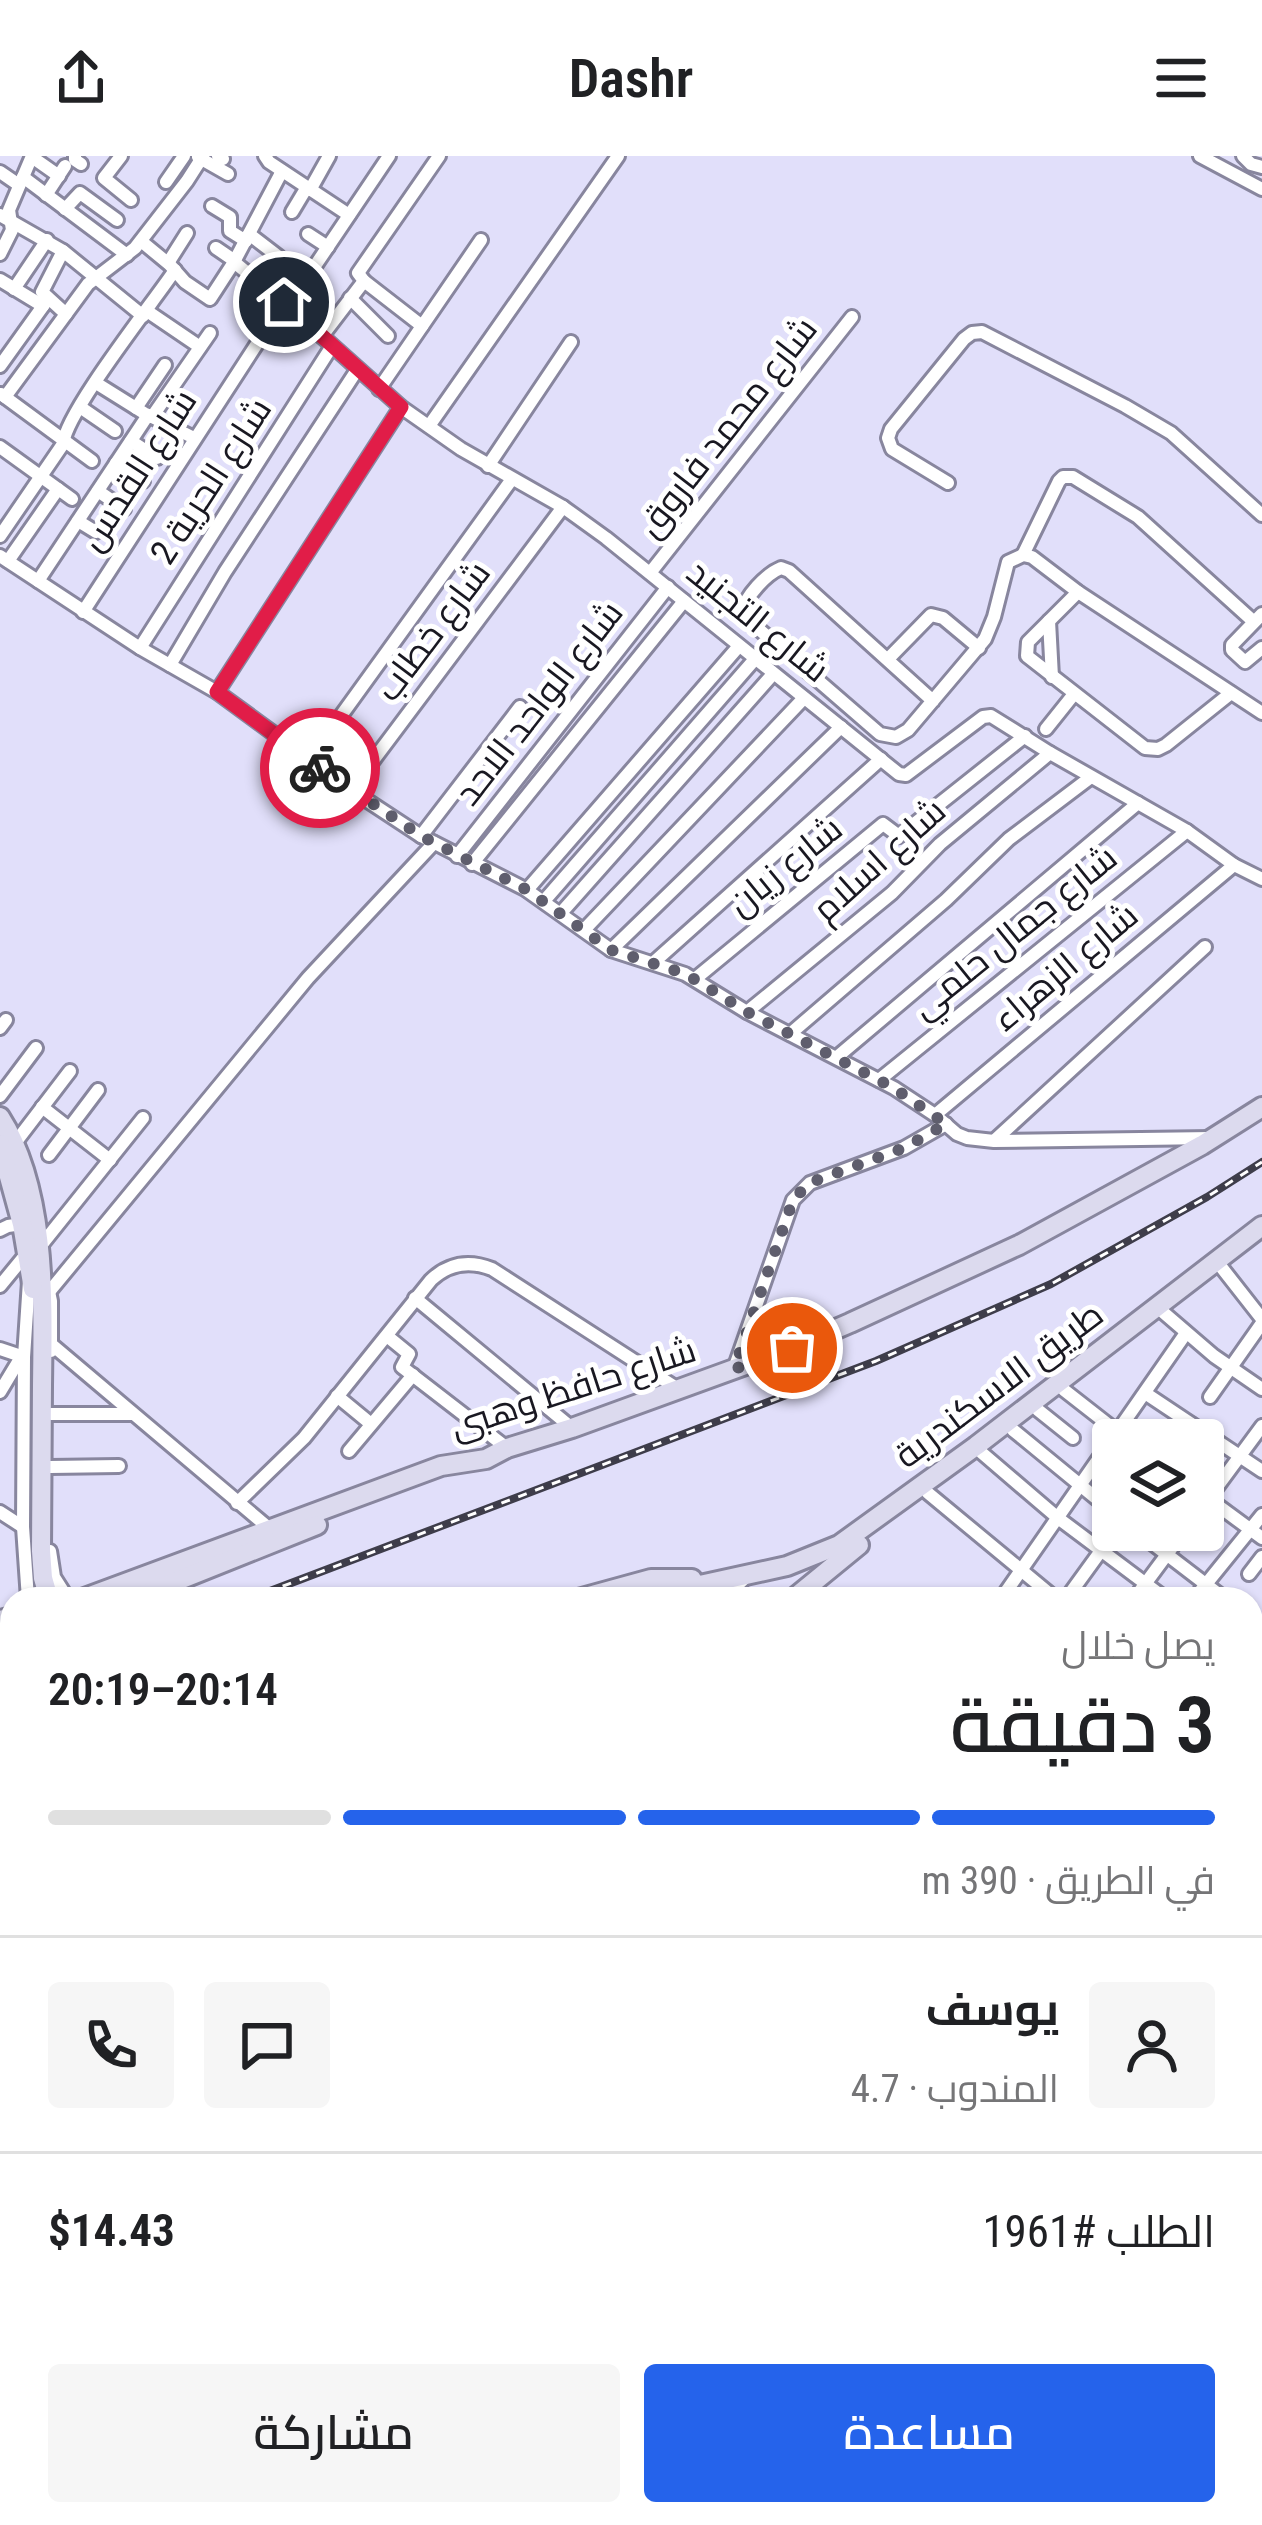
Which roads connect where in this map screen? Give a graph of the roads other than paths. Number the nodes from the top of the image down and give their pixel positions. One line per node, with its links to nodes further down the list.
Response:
1 (32, 156): 12 (street); 17 (street)
2 (121, 156): 23 (street)
3 (184, 156): 19 (street)
4 (389, 156): 27 (street, شارع القدس)
5 (439, 156): 46 (street, شارع الحرية 2)
6 (619, 156): 71 (street)
7 (1200, 156): 18 (street)
8 (1243, 156): 13 (street)
9 (200, 157): 16 (street); 35 (street)
10 (325, 158): 20 (street)
11 (267, 159): 14 (street)
12 (70, 166): 22 (street)
13 (1259, 166): 18 (street)
14 (282, 171): 20 (street); 32 (street)
15 (0, 172): 17 (street)
16 (228, 174)
17 (21, 181): 22 (street); 28 (street)
18 (1247, 181): 21 (street)
19 (166, 182)
20 (309, 189): 26 (street); 27 (street)
21 (1262, 189)
22 (46, 195): 25 (street)
23 (130, 200)
24 (212, 206): 32 (street)
25 (65, 209): 29 (street); 40 (street)
26 (292, 212)
27 (349, 215): 36 (street, شارع القدس)
28 (6, 218): 33 (street); 39 (street)
29 (117, 220)
30 (188, 232): 43 (street)
31 (308, 233): 36 (street)
32 (248, 238): 41 (street); 42 (street)
33 (47, 240): 38 (street); 47 (street)
34 (482, 240): 54 (street)
35 (141, 242): 40 (street); 43 (street)
36 (328, 247): 50 (street, شارع القدس)
37 (215, 248): 42 (street, شارع التجنيد)
38 (63, 251): 44 (street); 49 (street)
39 (0, 254)
40 (128, 256): 44 (street)
41 (279, 257)
42 (235, 262): 43 (street); 50 (street, شارع التجنيد)
43 (172, 267): 51 (street)
44 (95, 278): 51 (street); 52 (street)
45 (0, 280): 47 (street)
46 (364, 281): 48 (street, شارع الحرية 2); 54 (street)
47 (14, 289): 49 (street)
48 (350, 298): 56 (street); 58 (street, شارع الحرية 2)
49 (45, 303): 52 (street); 57 (street)
50 (286, 304): 58 (street, شارع التجنيد); 73 (street, شارع القدس)
51 (145, 313): 60 (street); 65 (street)
52 (66, 314): 61 (street)
53 (851, 317): 96 (street, شارع محمد فاروق)
54 (422, 326): 66 (street)
55 (210, 333): 60 (street)
56 (388, 336)
57 (22, 337): 61 (street); 63 (street)
58 (327, 341): 64 (street, شارع التجنيد); 105 (street, شارع الحرية 2)
59 (571, 342): 80 (street)
60 (200, 346): 70 (street)
61 (40, 350): 67 (street)
62 (165, 365): 70 (street)
63 (0, 366)
64 (358, 370): 66 (street, شارع التجنيد); 110 (street)
65 (96, 383): 68 (street); 70 (street)
66 (379, 389): 69 (street, شارع التجنيد)
67 (3, 395): 74 (street)
68 (80, 407): 72 (street); 74 (street)
69 (401, 407): 71 (street, شارع التجنيد); 113 (street)
70 (145, 414): 73 (street); 75 (street)
71 (429, 426): 80 (street, شارع التجنيد)
72 (115, 431)
73 (194, 438): 101 (street, شارع القدس)
74 (64, 440): 78 (street); 81 (street)
75 (131, 441): 77 (street); 79 (street)
76 (0, 447): 81 (street)
77 (157, 458)
78 (92, 461)
79 (116, 464): 83 (street); 86 (street)
80 (488, 466): 82 (street, شارع التجنيد)
81 (41, 476): 85 (street); 93 (street)
82 (512, 479): 88 (street, شارع التجنيد); 125 (street)
83 (143, 481)
84 (949, 483): 90 (street)
85 (58, 488): 87 (street); 95 (street)
86 (98, 491): 89 (street); 91 (street)
87 (72, 499)
88 (563, 507): 96 (street, شارع التجنيد); 127 (street, شارع خطاب)
89 (124, 509)
90 (1262, 515)
91 (78, 520): 92 (street); 97 (street)
92 (96, 532)
93 (0, 536)
94 (1023, 555): 99 (street); 102 (street); 106 (street)
95 (4, 559): 97 (street)
96 (650, 573): 98 (street, شارع التجنيد)
97 (38, 581): 101 (street)
98 (668, 587): 100 (street, شارع التجنيد); 131 (street, شارع الواحد الاحد)
99 (1078, 592): 103 (street); 114 (street)
100 (684, 601): 104 (street, شارع التجنيد); 132 (street)
101 (82, 612): 105 (street)
102 (1258, 618): 107 (street)
103 (1049, 621): 112 (street); 112 (street)
104 (739, 646): 109 (street, شارع التجنيد); 135 (street)
105 (140, 648): 110 (street)
106 (979, 648): 108 (street); 117 (street)
107 (1262, 648)
108 (888, 658): 117 (street); 117 (street)
109 (755, 659): 111 (street, شارع التجنيد); 136 (street)
110 (170, 665): 113 (street)
111 (773, 674): 116 (street, شارع التجنيد); 137 (street)
112 (1052, 677): 115 (street)
113 (217, 692): 125 (street)
114 (1231, 693): 115 (street); 119 (street)
115 (1074, 694): 121 (street)
116 (804, 698): 120 (street, شارع التجنيد); 138 (street)
117 (933, 701)
118 (520, 707): 130 (street)
119 (1262, 713)
120 (841, 727): 124 (street, شارع التجنيد); 140 (street)
121 (1046, 730)
122 (1025, 736): 123 (street); 124 (street); 142 (street, شارع زيان)
123 (1050, 753): 126 (street); 143 (street, شارع اسلام)
124 (881, 759): 141 (street)
125 (309, 760): 127 (street)
126 (1090, 777): 128 (street); 144 (street)
127 (351, 790): 130 (street)
128 (1138, 803): 129 (street); 146 (street)
129 (1186, 831): 133 (street); 148 (street, شارع جمال حلمي)
130 (427, 840): 131 (street); 170 (street)
131 (457, 856): 132 (street)
132 (472, 864): 135 (street)
133 (1234, 865): 134 (street); 155 (street, شارع الزهراء)
134 (1262, 879)
135 (527, 890): 136 (street)
136 (544, 901): 137 (street)
137 (561, 913): 138 (street)
138 (584, 930): 140 (street)
139 (1205, 947): 158 (street)
140 (611, 950): 141 (street)
141 (653, 963): 142 (street)
142 (694, 979): 143 (street)
143 (747, 1012): 144 (street)
144 (790, 1034): 146 (street)
145 (36, 1048): 150 (street)
146 (837, 1057): 148 (street)
147 (70, 1071): 152 (street)
148 (879, 1080): 155 (street)
149 (98, 1090): 156 (street)
150 (0, 1096)
151 (1262, 1107): 157 (main road, شارع حافظ وهبى)
152 (42, 1108): 156 (street); 159 (street)
153 (0, 1117): 159 (main road)
154 (143, 1118): 161 (street)
155 (940, 1119): 158 (street); 179 (street, شارع الزهراء)
156 (69, 1128): 160 (street); 161 (street)
157 (1214, 1138): 158 (street); 179 (main road, شارع حافظ وهبى)
158 (994, 1141)
159 (4, 1147): 162 (main road); 166 (main road)
160 (49, 1155)
161 (110, 1160): 166 (street)
162 (22, 1224): 164 (street); 166 (main road)
163 (1262, 1226): 227 (main road, طريق الاسكندرية)
164 (0, 1231)
165 (1262, 1238): 167 (main road, طريق الاسكندرية)
166 (33, 1250): 168 (main road); 169 (street)
167 (1222, 1268): 172 (main road, طريق الاسكندرية); 173 (street)
168 (36, 1273): 170 (street); 177 (main road)
169 (0, 1286)
170 (50, 1292): 177 (street)
171 (415, 1298): 175 (street); 181 (street); 196 (street)
172 (1164, 1313): 174 (street); 183 (main road, طريق الاسكندرية)
173 (1261, 1326): 178 (street)
174 (1186, 1334): 178 (street); 185 (street)
175 (387, 1336): 180 (street); 186 (street)
176 (0, 1349): 177 (street)
177 (34, 1353): 184 (street); 189 (street); 190 (street); 218 (street); 234 (main road); 235 (main road)
178 (1230, 1368): 182 (street); 187 (street)
179 (734, 1369): 181 (main road, شارع حافظ وهبى)
180 (413, 1375): 194 (street); 200 (street)
181 (678, 1389): 196 (main road, شارع حافظ وهبى)
182 (1262, 1389)
183 (1064, 1390): 188 (main road, طريق الاسكندرية); 191 (street)
184 (0, 1392)
185 (1145, 1393): 192 (street); 193 (street)
186 (337, 1396): 194 (street); 213 (street)
187 (1210, 1396)
188 (1038, 1410): 197 (main road, طريق الاسكندرية); 198 (street)
189 (51, 1414): 190 (street); 206 (street)
190 (133, 1414): 213 (street)
191 (1101, 1419)
192 (1132, 1419)
193 (1184, 1419)
194 (371, 1424): 201 (street)
195 (1262, 1426): 203 (street)
196 (572, 1427): 200 (main road, شارع حافظ وهبى)
197 (1013, 1430): 202 (main road, طريق الاسكندرية); 210 (street)
198 (1073, 1438)
199 (1224, 1446): 203 (street)
200 (507, 1448): 204 (main road, شارع حافظ وهبى)
201 (349, 1451)
202 (982, 1454): 211 (main road, طريق الاسكندرية); 217 (street)
203 (1240, 1456): 207 (street); 209 (street)
204 (486, 1459): 219 (main road, شارع حافظ وهبى); 238 (main road)
205 (119, 1466): 206 (street)
206 (50, 1467): 236 (street)
207 (1262, 1471)
208 (1092, 1472): 210 (street)
209 (1224, 1476)
210 (1080, 1486): 212 (street); 217 (street)
211 (928, 1493): 228 (street); 243 (main road, طريق الاسكندرية)
212 (1092, 1495)
213 (237, 1503): 219 (street)
214 (1224, 1513): 220 (street)
215 (1, 1515): 218 (street)
216 (1262, 1515): 220 (street)
217 (1058, 1517): 221 (street); 228 (street)
218 (23, 1527): 233 (street)
219 (270, 1529): 237 (main road, شارع حافظ وهبى)
220 (1256, 1534): 232 (street)
221 (1092, 1544)
222 (1101, 1551): 231 (street); 246 (street)
223 (1161, 1551): 225 (street)
224 (1169, 1551): 225 (street)
225 (1166, 1555): 231 (street); 232 (street)
226 (1262, 1556): 229 (street)
227 (756, 1572): 230 (main road, طريق الاسكندرية); 241 (street); 242 (main road)
228 (1019, 1572): 244 (street); 245 (street)
229 (1249, 1574)
230 (709, 1583): 239 (main road); 240 (main road, طريق الاسكندرية)
231 (1145, 1583): 247 (street); 248 (street)
232 (1206, 1584): 249 (street); 250 (street)
233 (27, 1587)
234 (36, 1587)
235 (46, 1587)
236 (60, 1587)
237 (114, 1587)
238 (162, 1587)
239 (622, 1587)
240 (691, 1587)
241 (738, 1587)
242 (782, 1587)
243 (804, 1587)
244 (1009, 1587)
245 (1039, 1587)
246 (1075, 1587)
247 (1142, 1587)
248 (1150, 1587)
249 (1204, 1587)
250 (1210, 1587)

